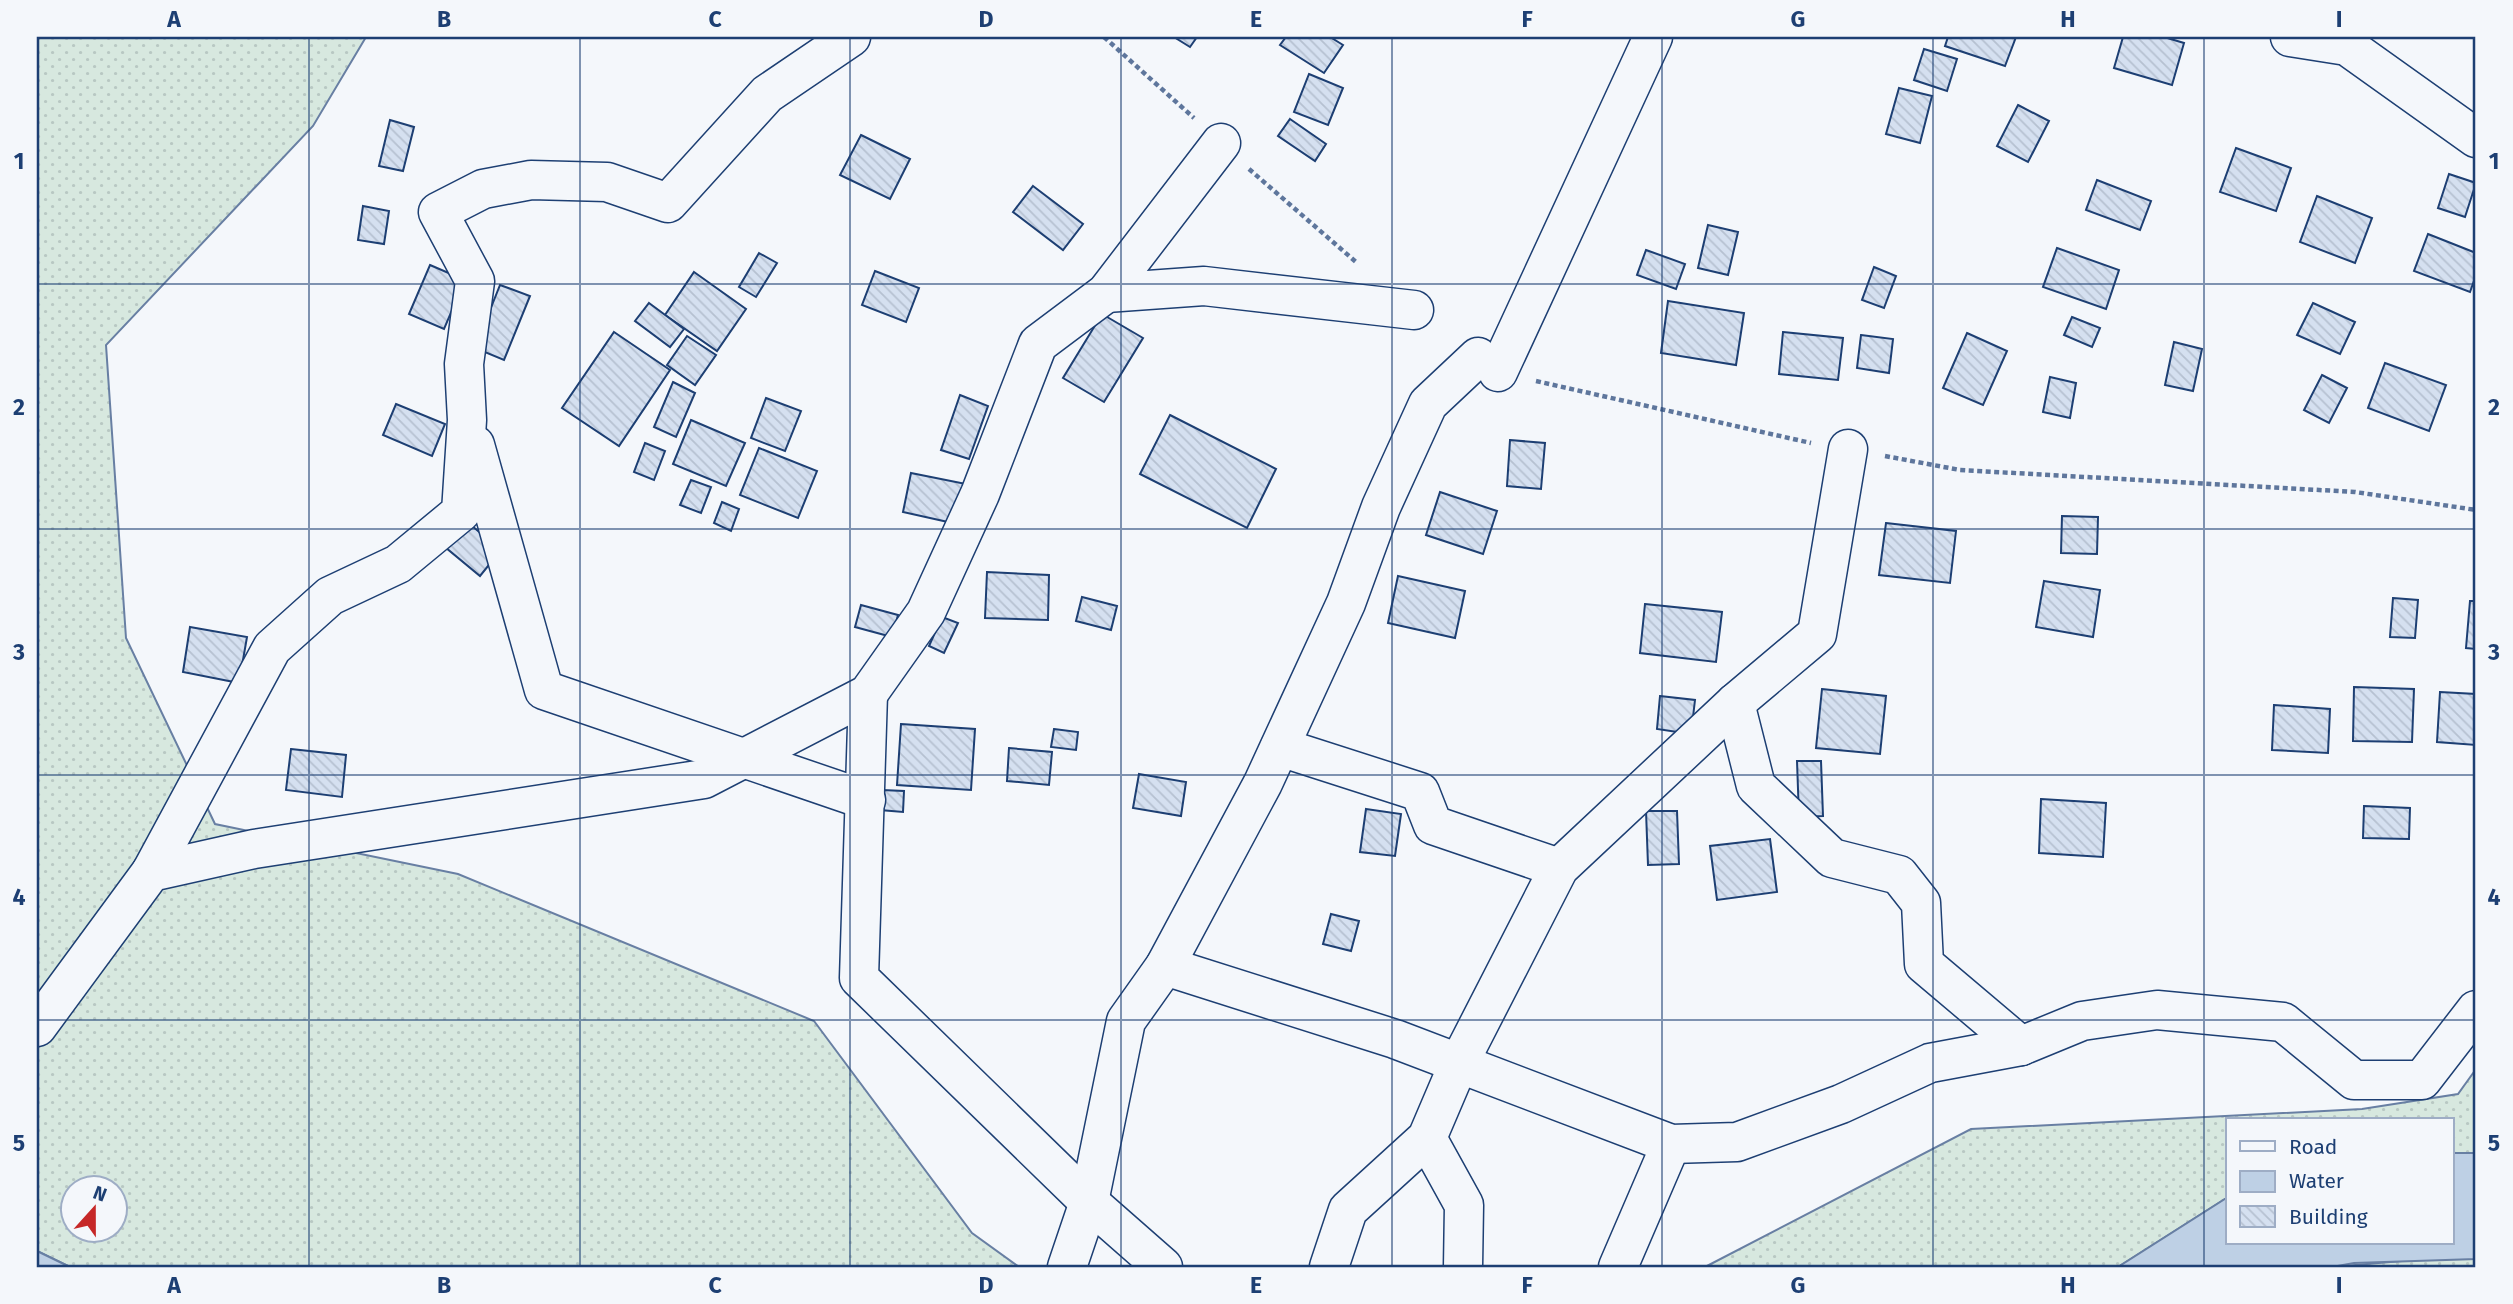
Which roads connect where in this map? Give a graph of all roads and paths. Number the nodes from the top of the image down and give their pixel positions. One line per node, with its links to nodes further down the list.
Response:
1 (851, 37): 11 (street)
2 (1104, 37): 6 (path)
3 (1653, 37): 10 (street)
4 (2290, 37): 5 (street)
5 (2476, 138)
6 (1221, 143): 7 (path); 8 (street)
7 (1361, 266)
8 (1106, 293): 9 (street); 14 (street)
9 (1414, 310)
10 (1488, 365): 12 (path); 16 (street)
11 (467, 420): 17 (street); 20 (street)
12 (1848, 450): 13 (path); 15 (street)
13 (2476, 510)
14 (868, 694): 17 (street); 18 (street)
15 (1735, 703): 19 (street); 24 (street)
16 (1280, 747): 19 (street); 21 (street)
17 (748, 757): 18 (street); 20 (street)
18 (866, 800): 28 (street)
19 (1559, 868): 25 (street)
20 (151, 872): 23 (street)
21 (1165, 965): 25 (street); 28 (street)
22 (2476, 1010): 24 (street)
23 (37, 1027)
24 (2021, 1046): 27 (street)
25 (1459, 1063): 26 (street); 27 (street)
26 (1427, 1138): 31 (street); 32 (street)
27 (1671, 1144): 33 (street)
28 (1089, 1202): 29 (street); 30 (street)
29 (1067, 1267)
30 (1163, 1267)
31 (1328, 1267)
32 (1463, 1267)
33 (1618, 1267)

